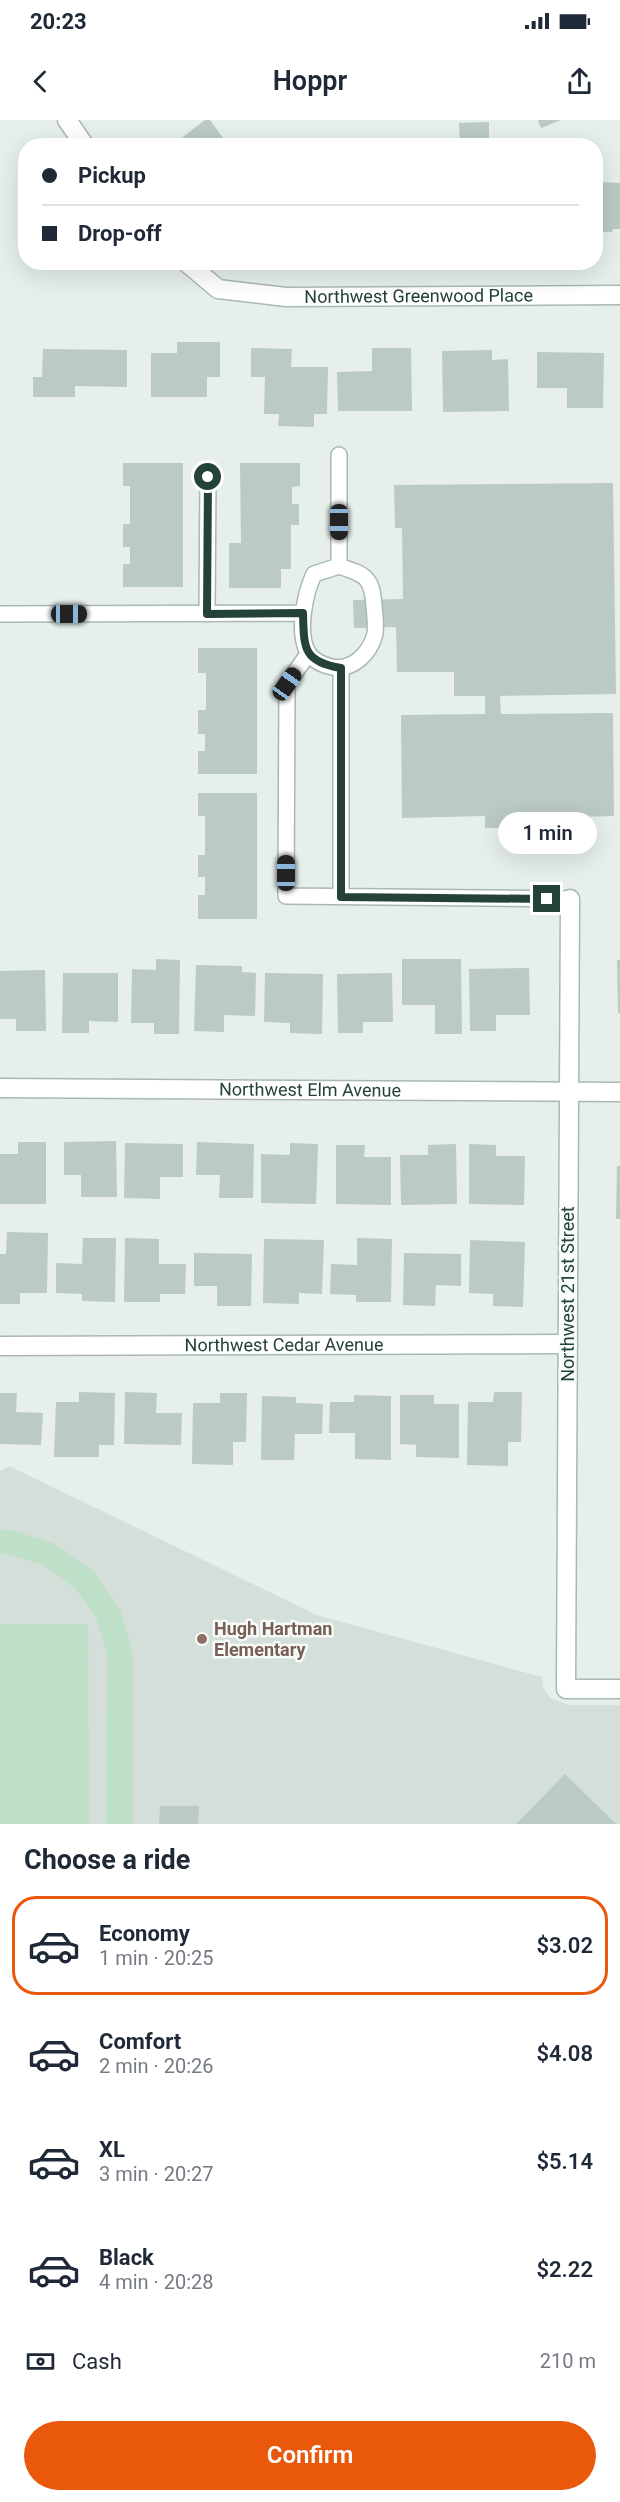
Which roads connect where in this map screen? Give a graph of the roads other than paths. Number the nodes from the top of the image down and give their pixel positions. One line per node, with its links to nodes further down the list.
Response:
1 (67, 120): 2 (street)
2 (79, 138)
3 (195, 270): 4 (street, Northwest Greenwood Place)
4 (620, 295)
5 (339, 455): 7 (lane)
6 (208, 477): 10 (lane)
7 (339, 566): 8 (lane); 12 (lane)
8 (303, 613): 10 (lane); 11 (lane)
9 (0, 614): 10 (lane)
10 (207, 614)
11 (308, 654): 12 (lane); 13 (lane)
12 (341, 668): 13 (lane)
13 (341, 897): 14 (lane)
14 (570, 899): 16 (street, Northwest 21st Street)
15 (0, 1088): 16 (street, Northwest Elm Avenue)
16 (569, 1092): 17 (street, Northwest Elm Avenue); 18 (street, Northwest 21st Street)
17 (620, 1092)
18 (568, 1344): 19 (street, Northwest Cedar Avenue); 20 (street, Northwest 21st Street)
19 (0, 1346)
20 (620, 1689)

